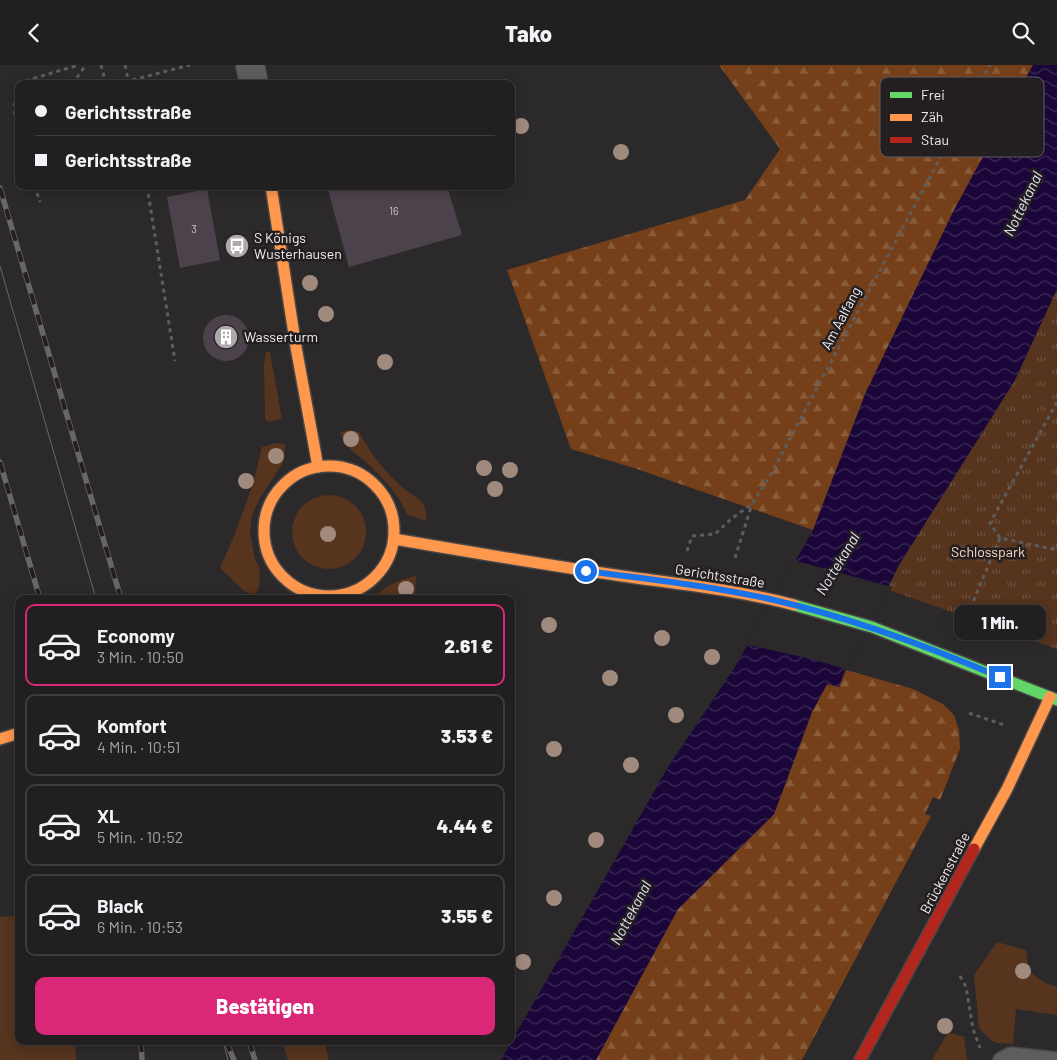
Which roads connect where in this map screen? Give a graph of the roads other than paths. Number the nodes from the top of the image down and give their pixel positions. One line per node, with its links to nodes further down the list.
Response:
1 (250, 65): 2 (street)
2 (253, 80)
3 (272, 190): 4 (main road)
4 (318, 467): 5 (main road); 6 (main road)
5 (394, 539): 9 (main road); 10 (main road, Gerichtsstraße)
6 (299, 589): 7 (main road); 8 (main road)
7 (293, 595)
8 (316, 595)
9 (338, 595)
10 (1053, 698): 13 (main road, Brückenstraße)
11 (15, 734): 12 (main road)
12 (0, 739)
13 (860, 1060)
14 (1001, 1060): 15 (lane)
15 (1057, 1060)

